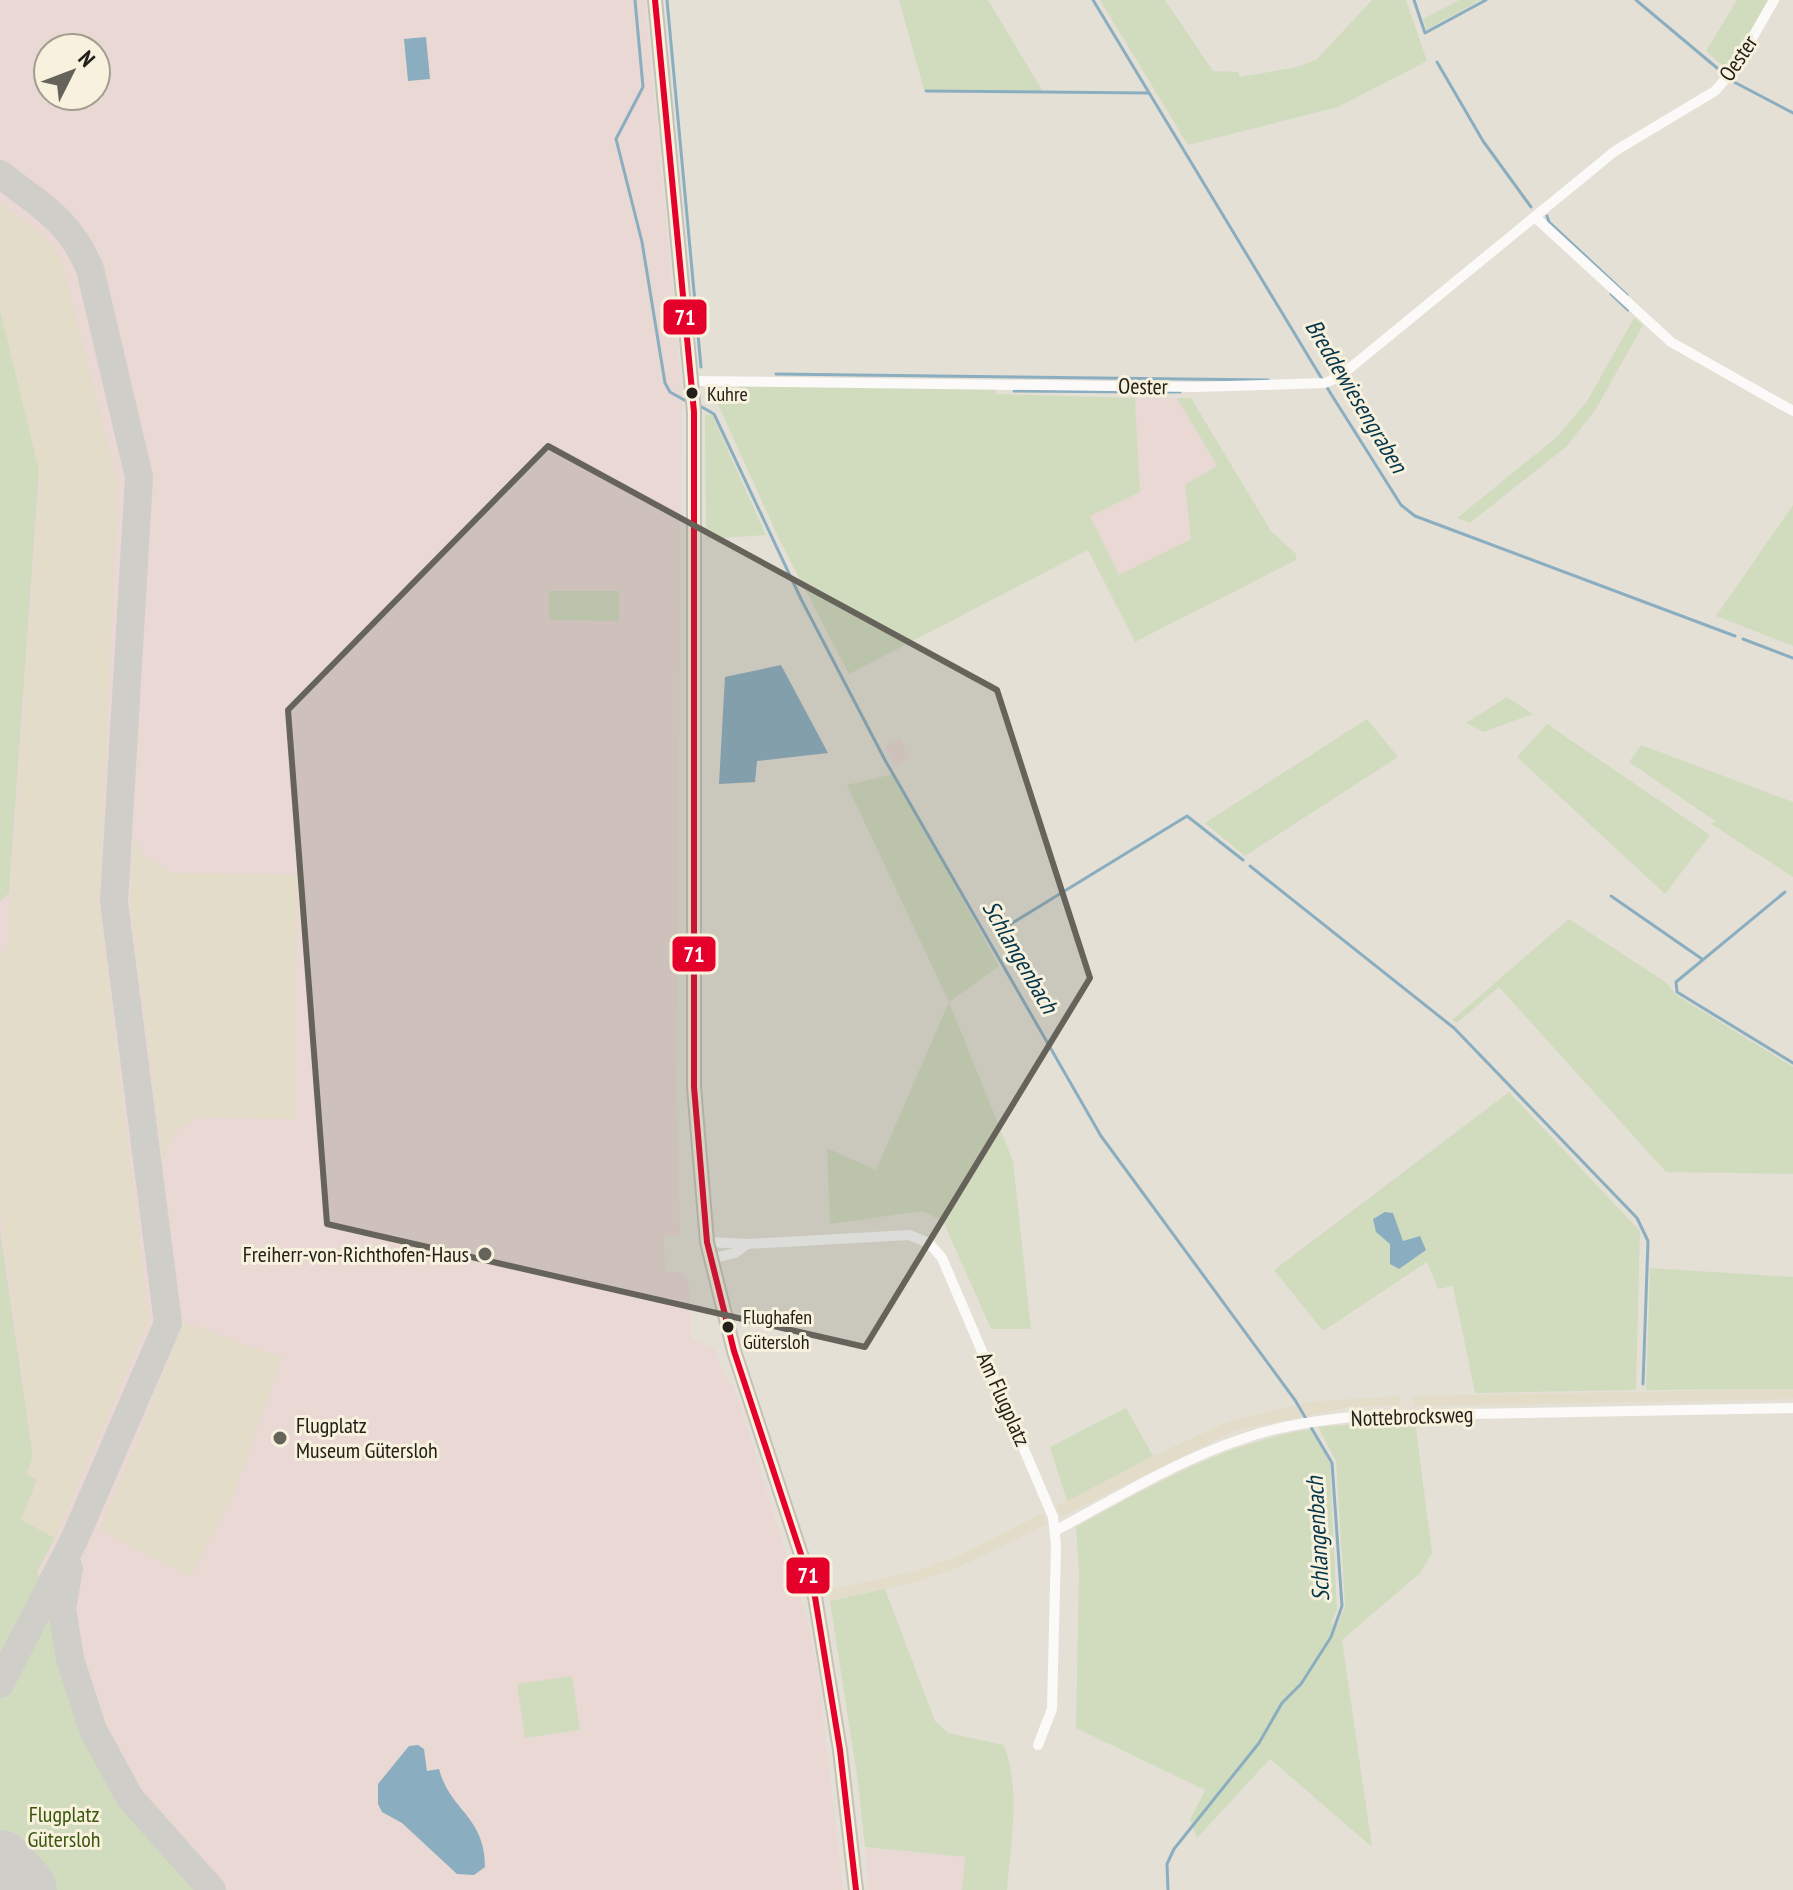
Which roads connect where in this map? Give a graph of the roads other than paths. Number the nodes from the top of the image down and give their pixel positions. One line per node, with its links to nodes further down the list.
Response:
1 (655, 0): 4 (main road)
2 (1774, 0): 3 (street, Oester)
3 (1536, 218): 4 (street, Oester); 5 (street)
4 (692, 388): 7 (main road)
5 (1793, 411)
6 (747, 1244): 7 (street, Am Flugplatz); 7 (street, Am Flugplatz); 9 (street, Am Flugplatz)
7 (708, 1251): 11 (main road)
8 (1793, 1408): 9 (street, Nottebrocksweg)
9 (1055, 1531): 10 (street, Am Flugplatz)
10 (1038, 1745)
11 (856, 1890)

